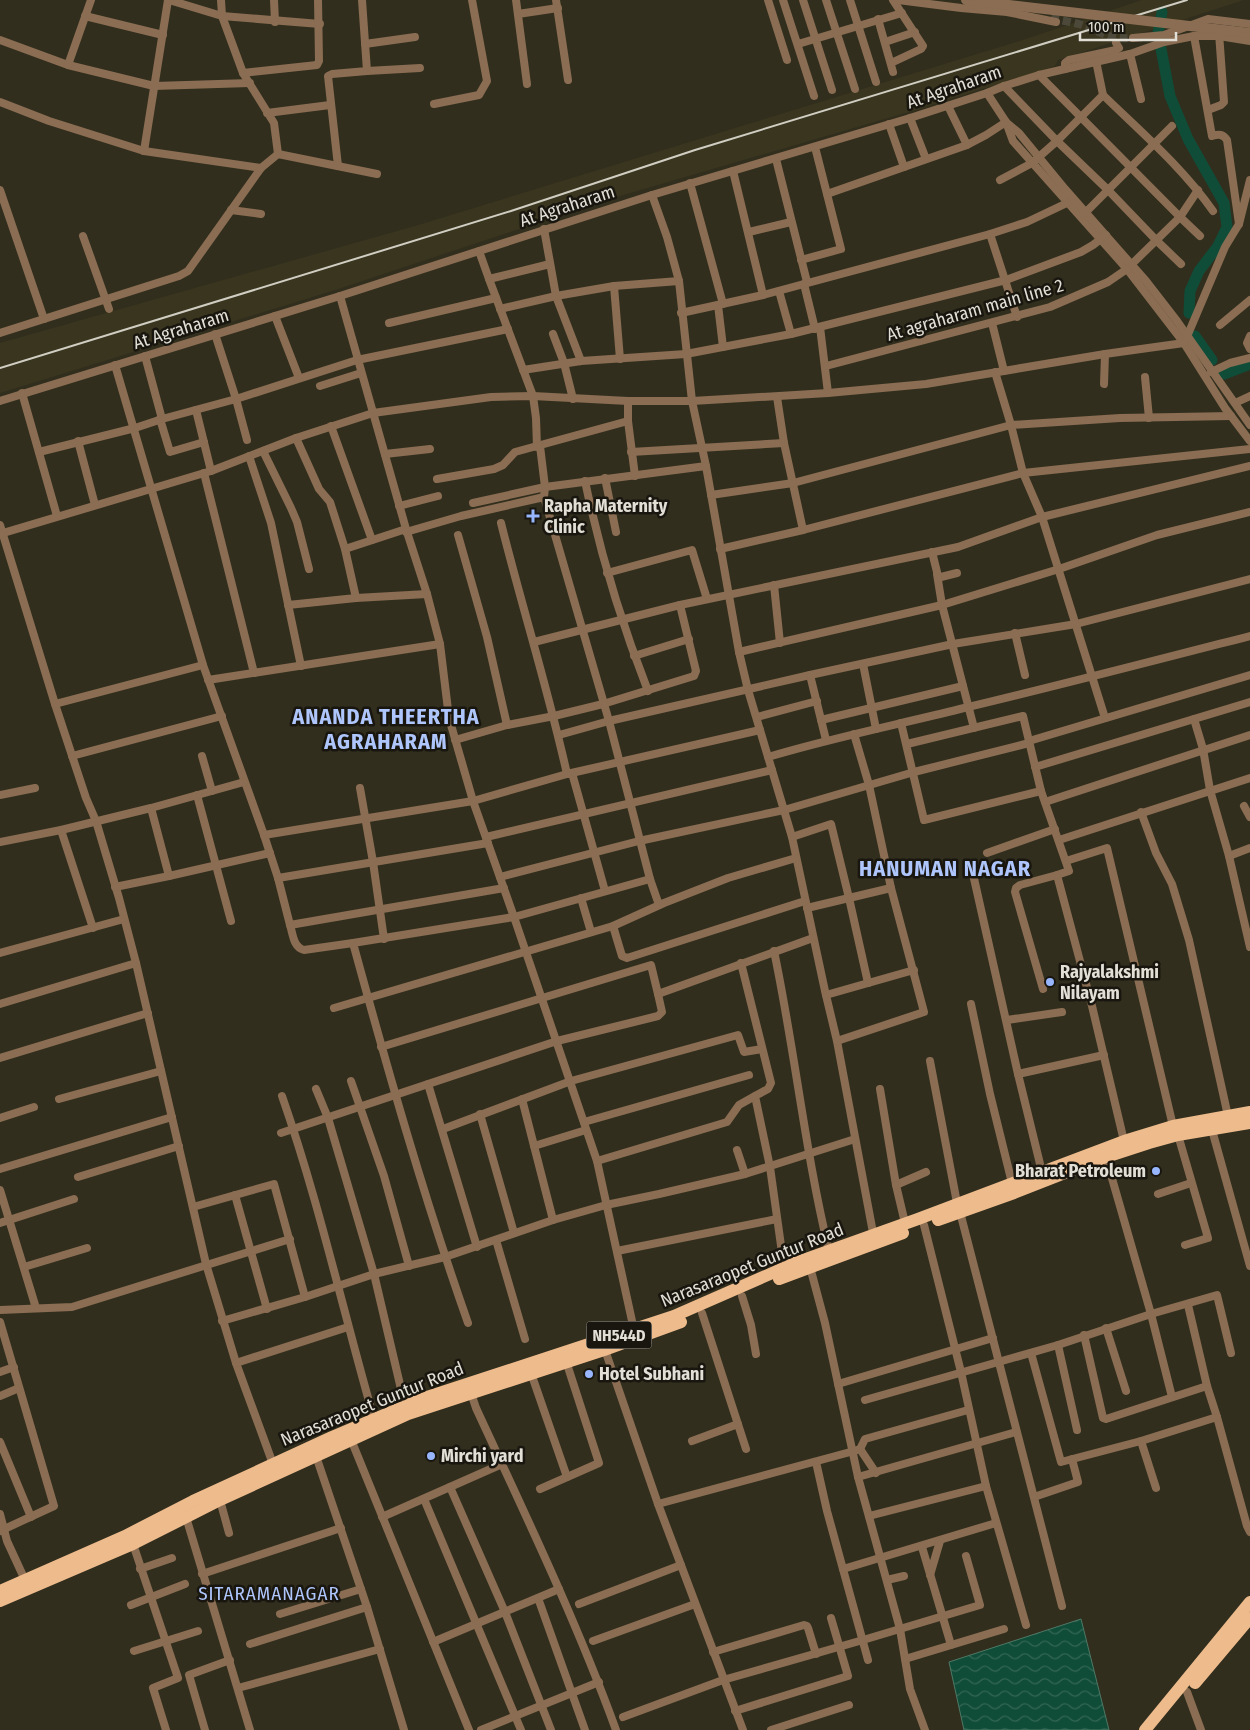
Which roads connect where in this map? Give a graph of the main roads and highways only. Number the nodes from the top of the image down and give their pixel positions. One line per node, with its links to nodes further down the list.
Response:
1 (1250, 1112): 3 (highway, Narasaraopet Guntur Road / NH544D)
2 (1250, 1123): 3 (highway, Narasaraopet Guntur Road / NH544D)
3 (1176, 1131): 4 (highway, Narasaraopet Guntur Road / NH544D); 4 (highway, Narasaraopet Guntur Road / NH544D)
4 (1105, 1153): 5 (highway, Narasaraopet Guntur Road / NH544D); 5 (highway, Narasaraopet Guntur Road / NH544D)
5 (958, 1208): 6 (highway, Narasaraopet Guntur Road / NH544D); 6 (highway, Narasaraopet Guntur Road / NH544D)
6 (874, 1239): 7 (highway, Narasaraopet Guntur Road / NH544D); 7 (highway, Narasaraopet Guntur Road / NH544D)
7 (603, 1345): 8 (highway, Narasaraopet Guntur Road / NH544D); 8 (highway, Narasaraopet Guntur Road / NH544D)
8 (350, 1435): 9 (highway, Narasaraopet Guntur Road / NH544D); 10 (highway, Narasaraopet Guntur Road / NH544D)
9 (0, 1591)
10 (0, 1601)
11 (1250, 1602): 13 (highway)
12 (1250, 1618): 14 (highway)
13 (1145, 1730)
14 (1155, 1730)

